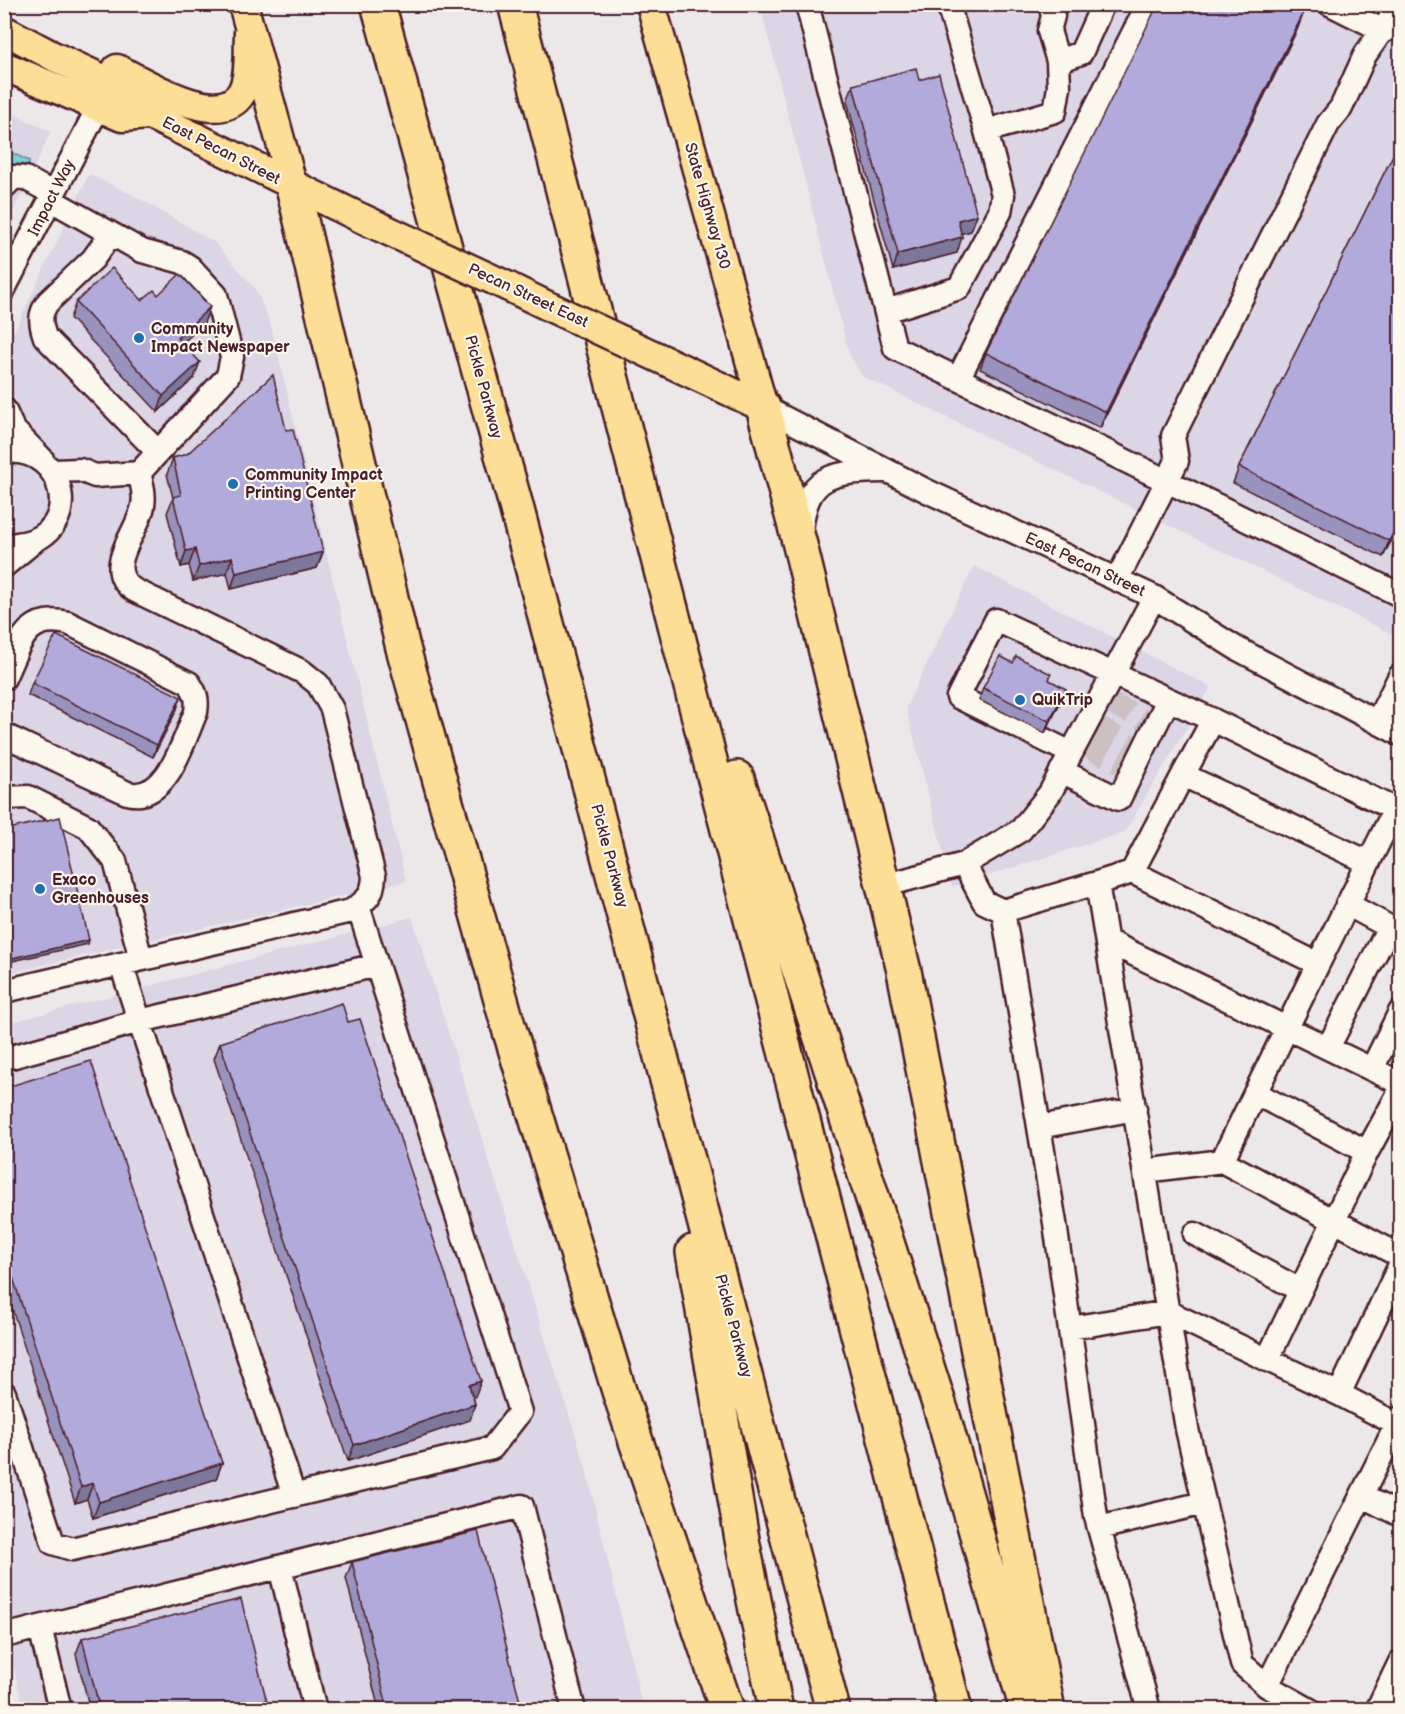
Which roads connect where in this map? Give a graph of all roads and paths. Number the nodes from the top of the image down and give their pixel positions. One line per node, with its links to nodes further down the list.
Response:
1 (243, 4): 15 (main road)
2 (378, 4): 77 (highway, Pickle Parkway)
3 (515, 4): 34 (highway)
4 (651, 4): 30 (main road, State Highway 130)
5 (807, 4): 28 (street)
6 (948, 4): 22 (street)
7 (1050, 4): 18 (street)
8 (1104, 4): 18 (street)
9 (1148, 4): 29 (street)
10 (1330, 4): 14 (street)
11 (1401, 5): 14 (street)
12 (4, 15): 15 (main road)
13 (4, 30): 17 (main road, East Pecan Street)
14 (1384, 31): 39 (street)
15 (249, 32): 24 (main road)
16 (4, 43): 17 (main road)
17 (55, 57): 21 (main road, East Pecan Street)
18 (1058, 62): 22 (street)
19 (4, 66): 20 (main road, East Pecan Street)
20 (98, 108): 21 (main road, East Pecan Street); 25 (street, Impact Way)
21 (150, 115): 24 (main road, East Pecan Street)
22 (986, 131): 28 (street)
23 (4, 187): 25 (street)
24 (293, 187): 30 (main road, Pecan Street East, bridge); 113 (highway)
25 (53, 197): 26 (street); 27 (street, Impact Way)
26 (111, 234): 33 (street); 33 (street)
27 (4, 289)
28 (886, 311): 29 (street)
29 (958, 379): 39 (street)
30 (763, 407): 36 (street, East Pecan Street); 43 (highway)
31 (4, 409): 35 (street)
32 (4, 452): 35 (street)
33 (158, 452): 37 (street)
34 (634, 459): 116 (highway); 117 (highway)
35 (48, 466): 38 (street); 40 (street)
36 (888, 470): 43 (street); 45 (street, East Pecan Street)
37 (139, 473): 38 (street); 66 (street)
38 (95, 476): 40 (street)
39 (1167, 482): 45 (street); 46 (street)
40 (61, 508): 41 (street)
41 (34, 541): 42 (street); 44 (street)
42 (4, 544)
43 (800, 545): 64 (highway)
44 (4, 566)
45 (1117, 580): 47 (street, East Pecan Street)
46 (1397, 589)
47 (1154, 597): 48 (street); 53 (street, East Pecan Street)
48 (1114, 673): 51 (street); 56 (street); 56 (street)
49 (1401, 676): 53 (street)
50 (4, 678): 55 (street)
51 (1168, 700): 52 (street); 56 (street)
52 (1213, 720): 57 (street); 59 (street)
53 (1377, 722): 54 (street, East Pecan Street)
54 (1401, 734)
55 (4, 735)
56 (1080, 743): 61 (street)
57 (1183, 775): 60 (street); 62 (street)
58 (4, 798): 70 (street)
59 (1398, 811): 60 (street)
60 (1368, 862): 65 (street)
61 (964, 864): 64 (street); 67 (street)
62 (1132, 872): 63 (street); 71 (street)
63 (1097, 883): 67 (street); 69 (street)
64 (883, 886): 118 (highway)
65 (1347, 904): 68 (street); 71 (street)
66 (358, 906): 70 (street); 72 (street)
67 (1003, 911): 85 (street)
68 (1395, 930): 78 (street)
69 (1107, 941): 76 (street); 84 (street)
70 (131, 962): 73 (street); 75 (street)
71 (1318, 964): 76 (street)
72 (377, 965): 75 (street); 100 (street)
73 (4, 991)
74 (1401, 1012): 80 (street)
75 (140, 1021): 79 (street); 100 (street)
76 (1287, 1028): 78 (street); 83 (street)
77 (658, 1043): 114 (highway); 115 (highway, Pickle Parkway)
78 (1328, 1048): 80 (street)
79 (4, 1059)
80 (1372, 1069): 81 (street)
81 (1401, 1083)
82 (1401, 1091): 86 (street)
83 (1255, 1093): 86 (street); 87 (street)
84 (1135, 1109): 85 (street); 88 (street)
85 (1039, 1127): 95 (street)
86 (1367, 1152): 89 (street)
87 (1222, 1161): 88 (street); 89 (street)
88 (1145, 1171): 94 (street)
89 (1333, 1221): 91 (street); 93 (street)
90 (1194, 1234): 93 (street)
91 (1401, 1256)
92 (1401, 1265): 98 (street)
93 (1300, 1290): 96 (street)
94 (1168, 1312): 95 (street); 96 (street); 102 (street)
95 (1070, 1328): 104 (street)
96 (1267, 1360): 98 (street)
97 (4, 1394): 100 (street)
98 (1339, 1394): 99 (street)
99 (1399, 1423): 101 (street)
100 (294, 1496)
101 (1362, 1496): 103 (street); 109 (street)
102 (1204, 1503): 104 (street); 109 (street)
103 (1401, 1515)
104 (1099, 1528): 119 (street)
105 (280, 1567): 106 (street); 111 (street); 112 (street)
106 (40, 1627): 107 (street); 110 (street)
107 (4, 1636)
108 (1401, 1662): 121 (street)
109 (1267, 1686): 120 (street)
110 (60, 1710)
111 (315, 1710)
112 (574, 1710)
113 (727, 1710)
114 (776, 1710)
115 (833, 1710)
116 (956, 1710)
117 (1027, 1710)
118 (1048, 1710)
119 (1149, 1710)
120 (1310, 1710)
121 (1377, 1710)

